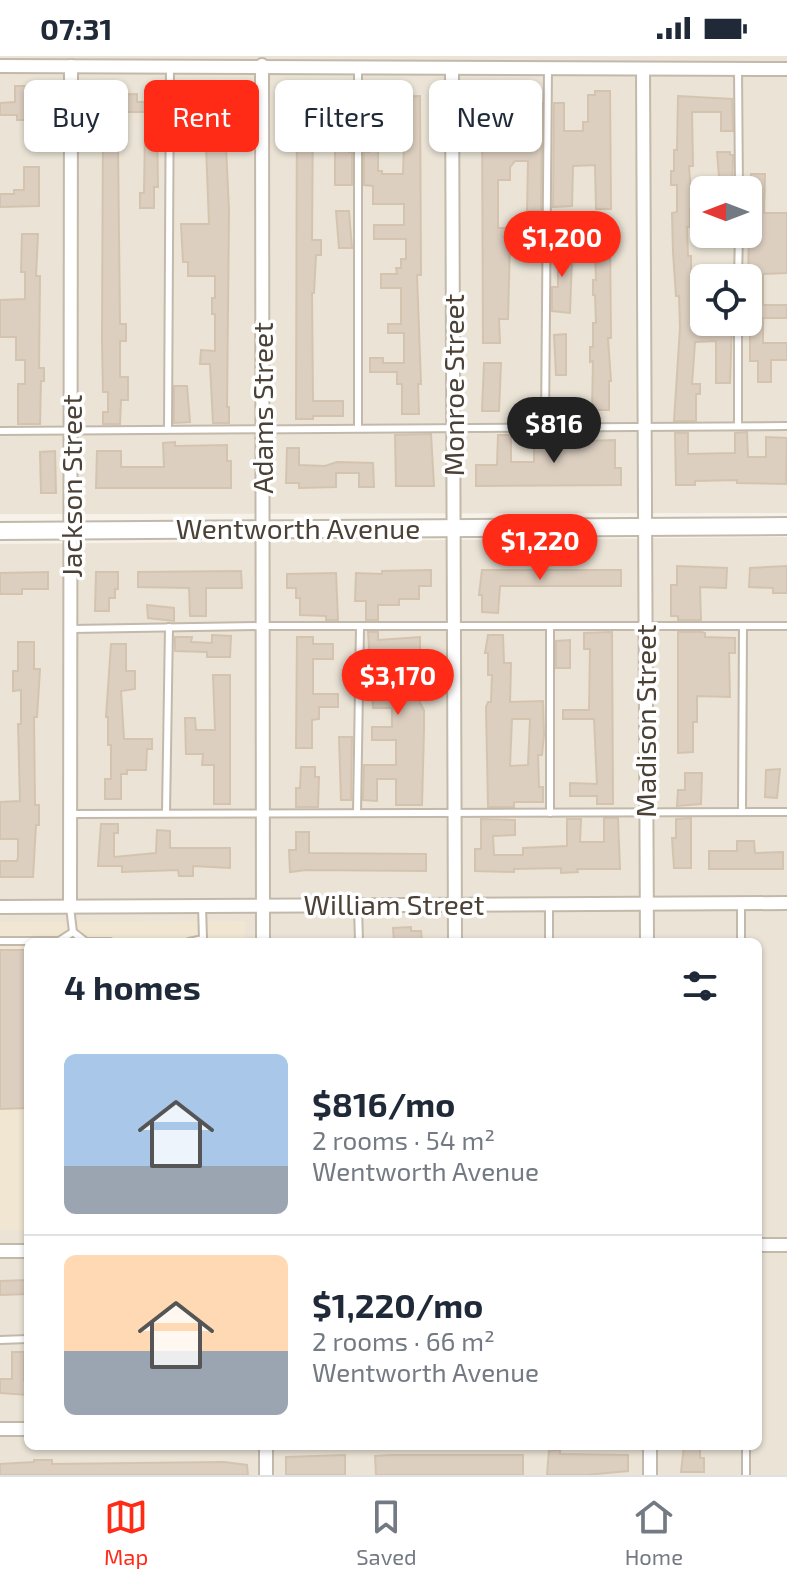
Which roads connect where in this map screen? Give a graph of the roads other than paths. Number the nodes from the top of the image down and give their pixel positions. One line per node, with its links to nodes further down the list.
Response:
1 (262, 65): 4 (street); 5 (street); 21 (street, Adams Street)
2 (0, 66): 3 (street)
3 (71, 66): 4 (street); 19 (street, Jackson Street)
4 (170, 66): 20 (lane)
5 (358, 67): 6 (street); 18 (lane)
6 (452, 68): 7 (street); 15 (street, Monroe Street)
7 (548, 68): 8 (street); 16 (lane)
8 (643, 69): 9 (street); 17 (street, Madison Street)
9 (738, 69): 10 (street); 11 (lane)
10 (787, 69)
11 (739, 176)
12 (738, 336): 13 (lane)
13 (738, 426): 14 (lane); 17 (lane)
14 (787, 426)
15 (454, 427): 16 (lane); 18 (lane); 25 (street, Monroe Street)
16 (545, 427): 17 (lane)
17 (644, 427): 24 (street, Madison Street)
18 (358, 428): 21 (lane)
19 (73, 429): 20 (lane); 22 (lane); 28 (street, Jackson Street)
20 (168, 429): 21 (lane)
21 (263, 429): 26 (street, Adams Street)
22 (0, 431)
23 (787, 526): 24 (street, Wentworth Avenue)
24 (645, 527): 25 (street, Wentworth Avenue); 30 (street, Madison Street)
25 (455, 529): 26 (street, Wentworth Avenue); 36 (street, Monroe Street)
26 (264, 530): 28 (street, Wentworth Avenue); 29 (street, Adams Street)
27 (0, 531): 28 (street, Wentworth Avenue)
28 (72, 531): 37 (street, Jackson Street)
29 (263, 626): 33 (lane); 34 (lane); 38 (street, Adams Street)
30 (646, 626): 31 (lane); 35 (lane); 39 (street, Madison Street)
31 (743, 626): 32 (lane); 40 (lane)
32 (787, 626)
33 (169, 627): 37 (lane); 42 (lane)
34 (360, 627): 36 (lane); 43 (lane)
35 (550, 627): 36 (lane); 44 (lane)
36 (455, 628): 46 (street, Monroe Street)
37 (72, 629): 45 (street, Jackson Street)
38 (263, 812): 42 (lane); 43 (lane); 54 (street, Adams Street)
39 (646, 812): 40 (lane); 44 (lane); 50 (street, Madison Street)
40 (742, 812): 41 (lane)
41 (787, 812)
42 (166, 813): 45 (lane)
43 (357, 813): 46 (lane)
44 (550, 813): 46 (lane)
45 (71, 814): 56 (street, Jackson Street)
46 (455, 814): 52 (street, Monroe Street)
47 (741, 903): 48 (street, William Street); 50 (street, William Street); 66 (lane)
48 (787, 903)
49 (549, 904): 50 (street, William Street); 52 (street, William Street); 64 (lane)
50 (647, 904): 65 (street, Madison Street)
51 (358, 905): 52 (street, William Street); 54 (street, William Street); 62 (lane)
52 (455, 905): 63 (street, Monroe Street)
53 (202, 906): 54 (street, William Street); 56 (street, William Street); 60 (lane)
54 (262, 906): 61 (street, Adams Street)
55 (0, 907): 56 (street, William Street)
56 (70, 907): 57 (lane)
57 (73, 932): 58 (lane); 59 (lane)
58 (64, 938)
59 (81, 938)
60 (203, 938)
61 (263, 938)
62 (359, 938)
63 (455, 938)
64 (549, 938)
65 (647, 938)
66 (741, 938)
67 (0, 941): 68 (lane)
68 (24, 941)
69 (762, 1245): 70 (street)
70 (787, 1245)
71 (0, 1251): 72 (street)
72 (24, 1251)
73 (24, 1339): 74 (lane)
74 (0, 1340)
75 (0, 1429): 76 (street)
76 (24, 1429)
77 (266, 1450): 80 (street)
78 (650, 1450): 81 (street)
79 (746, 1450): 82 (lane)
80 (266, 1475)
81 (650, 1475)
82 (746, 1475)

